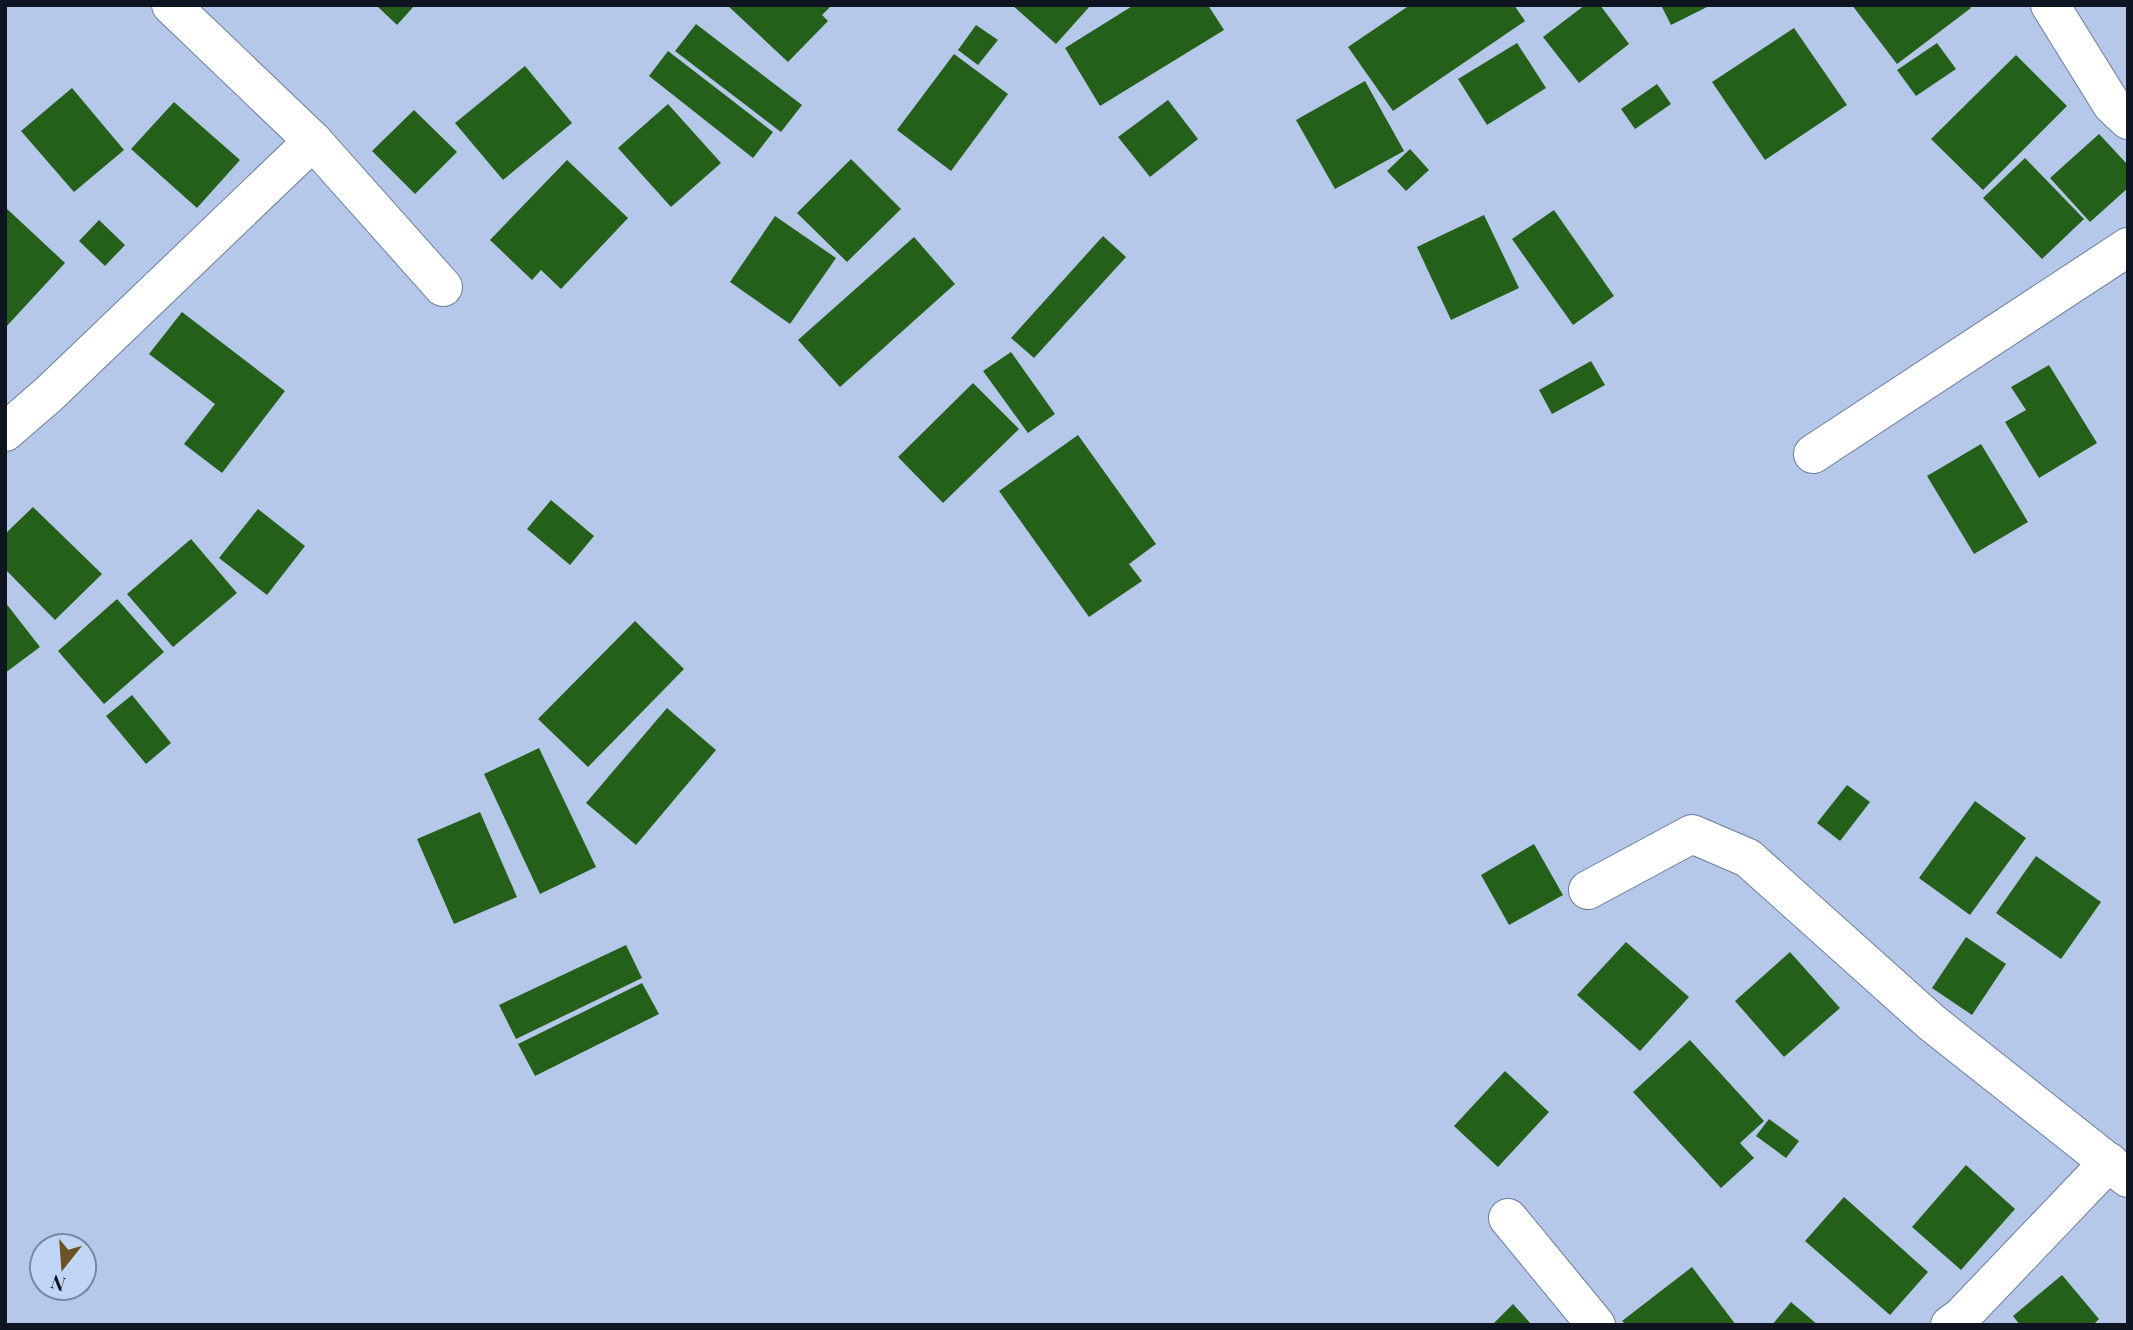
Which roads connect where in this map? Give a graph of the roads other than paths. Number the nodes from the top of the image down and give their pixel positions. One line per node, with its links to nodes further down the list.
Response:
1 (172, 5): 4 (street)
2 (2050, 5): 3 (street)
3 (2128, 120)
4 (313, 141): 6 (street); 7 (street)
5 (2128, 247): 8 (street)
6 (443, 287)
7 (5, 432)
8 (1813, 454)
9 (1588, 890): 10 (street)
10 (2119, 1170): 13 (street)
11 (1508, 1218): 12 (street)
12 (1596, 1325)
13 (1950, 1325)

